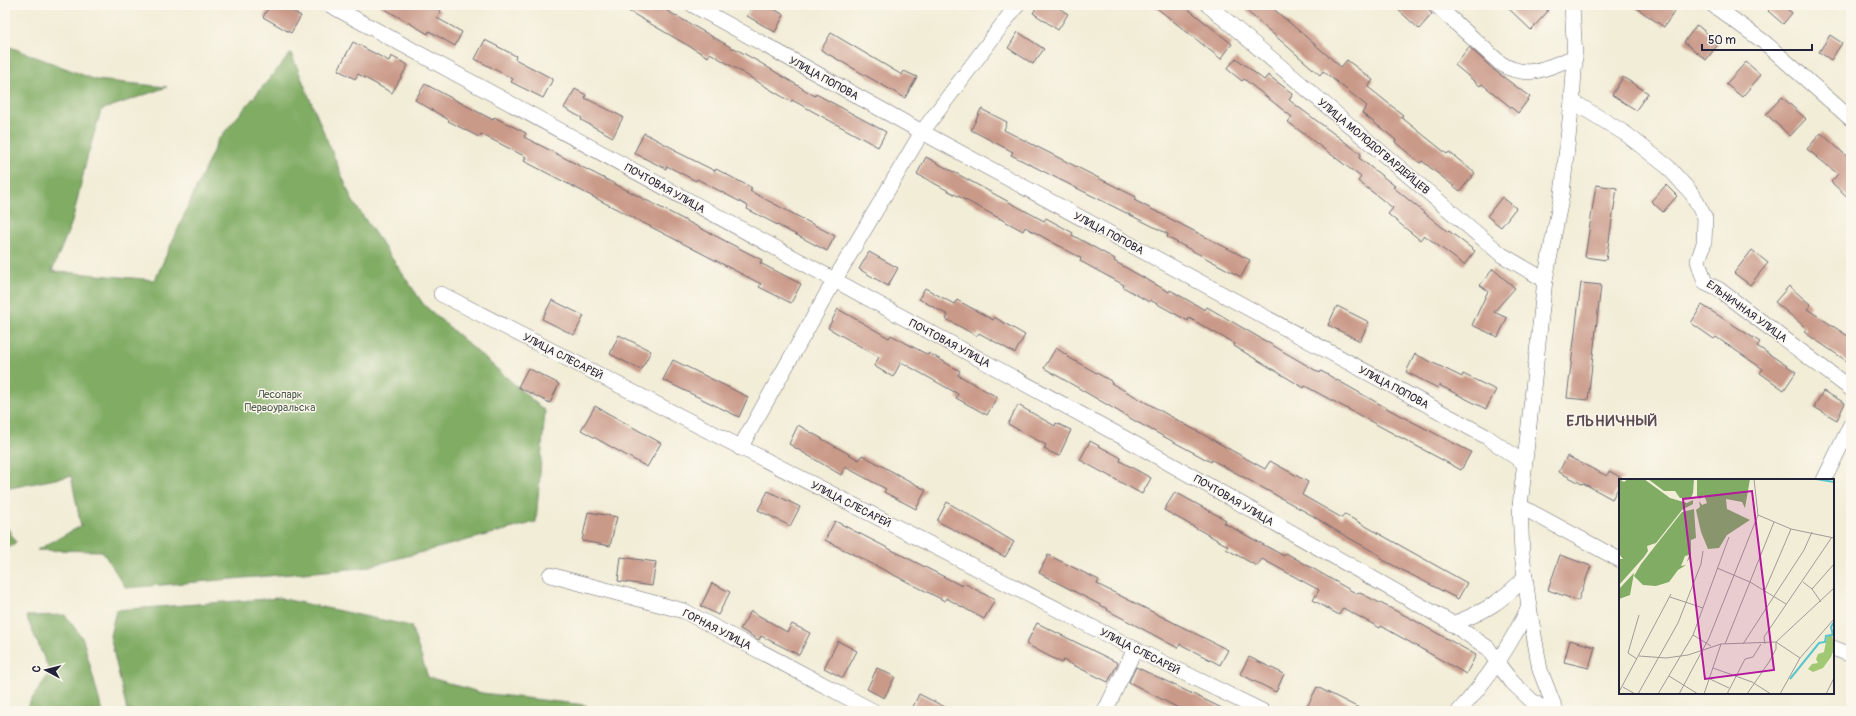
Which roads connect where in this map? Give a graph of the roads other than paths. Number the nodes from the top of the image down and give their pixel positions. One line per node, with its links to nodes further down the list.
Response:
1 (330, 5): 13 (street, ПОЧТОВАЯ УЛИЦА)
2 (693, 5): 11 (street, УЛИЦА ПОПОВА)
3 (1017, 5): 11 (street)
4 (1208, 5): 12 (street, УЛИЦА МОЛОДОГВАРДЕЙЦЕВ)
5 (1436, 5): 8 (street)
6 (1572, 5): 8 (street)
7 (1713, 5): 10 (street)
8 (1575, 57): 9 (street)
9 (1572, 101): 12 (street); 15 (street, ЕЛЬНИЧНАЯ УЛИЦА)
10 (1851, 119)
11 (922, 132): 13 (street); 18 (street, УЛИЦА ПОПОВА)
12 (1545, 280): 18 (street)
13 (834, 281): 17 (street); 25 (street, ПОЧТОВАЯ УЛИЦА)
14 (441, 294): 17 (street, УЛИЦА СЛЕСАРЕЙ)
15 (1851, 388)
16 (1851, 424): 19 (street)
17 (740, 448): 26 (street, УЛИЦА СЛЕСАРЕЙ)
18 (1524, 463): 20 (street)
19 (1824, 479)
20 (1520, 506): 21 (street); 23 (street)
21 (1619, 559)
22 (550, 575): 30 (street, ГОРНАЯ УЛИЦА)
23 (1525, 578): 24 (street); 25 (street)
24 (1529, 607): 29 (street); 35 (street)
25 (1452, 624): 29 (street, ПОЧТОВАЯ УЛИЦА)
26 (1135, 648): 31 (street); 32 (street, УЛИЦА СЛЕСАРЕЙ)
27 (1834, 648): 28 (street)
28 (1851, 655)
29 (1498, 664): 33 (street); 34 (street, ПОЧТОВАЯ УЛИЦА)
30 (873, 711)
31 (1104, 711)
32 (1262, 711)
33 (1459, 711)
34 (1547, 711)
35 (1556, 711)

